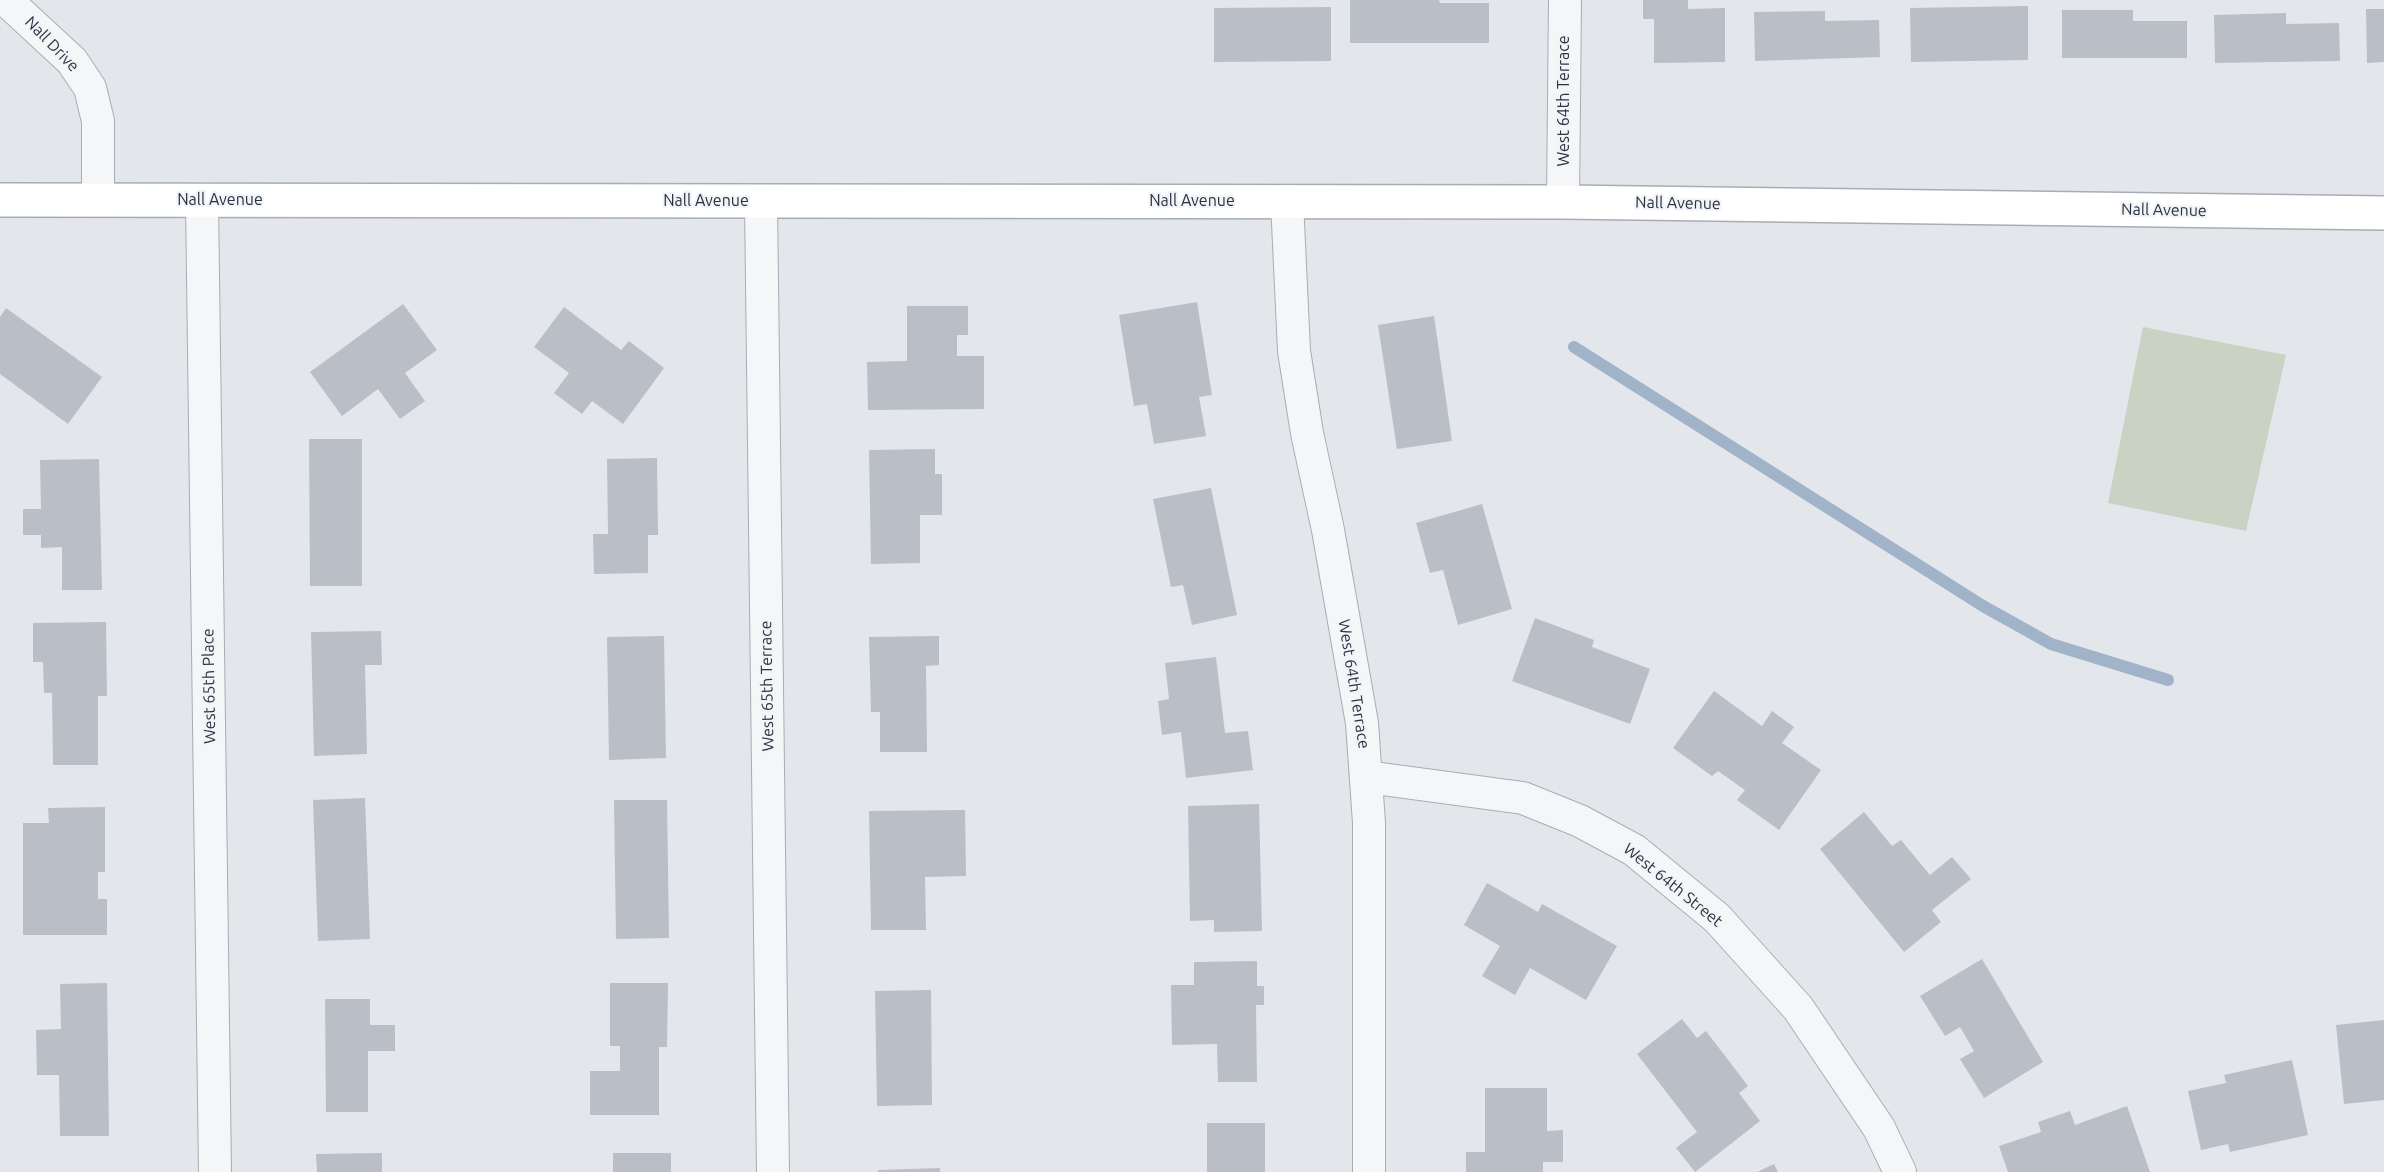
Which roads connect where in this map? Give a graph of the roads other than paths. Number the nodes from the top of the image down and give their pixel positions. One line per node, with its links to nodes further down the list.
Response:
1 (6, 0): 4 (street, Nall Drive)
2 (1565, 0): 8 (street, West 64th Terrace)
3 (0, 200): 4 (main road, Nall Avenue)
4 (98, 200): 5 (main road, Nall Avenue)
5 (202, 200): 6 (main road, Nall Avenue); 11 (street, West 65th Place)
6 (761, 201): 7 (main road, Nall Avenue); 12 (street, West 65th Terrace)
7 (1287, 201): 8 (main road, Nall Avenue); 10 (street, West 64th Terrace)
8 (1563, 202): 9 (main road, Nall Avenue)
9 (2384, 213)
10 (1367, 777): 13 (street, West 64th Terrace); 14 (street, West 64th Street)
11 (215, 1172)
12 (773, 1172)
13 (1369, 1172)
14 (1900, 1172)

